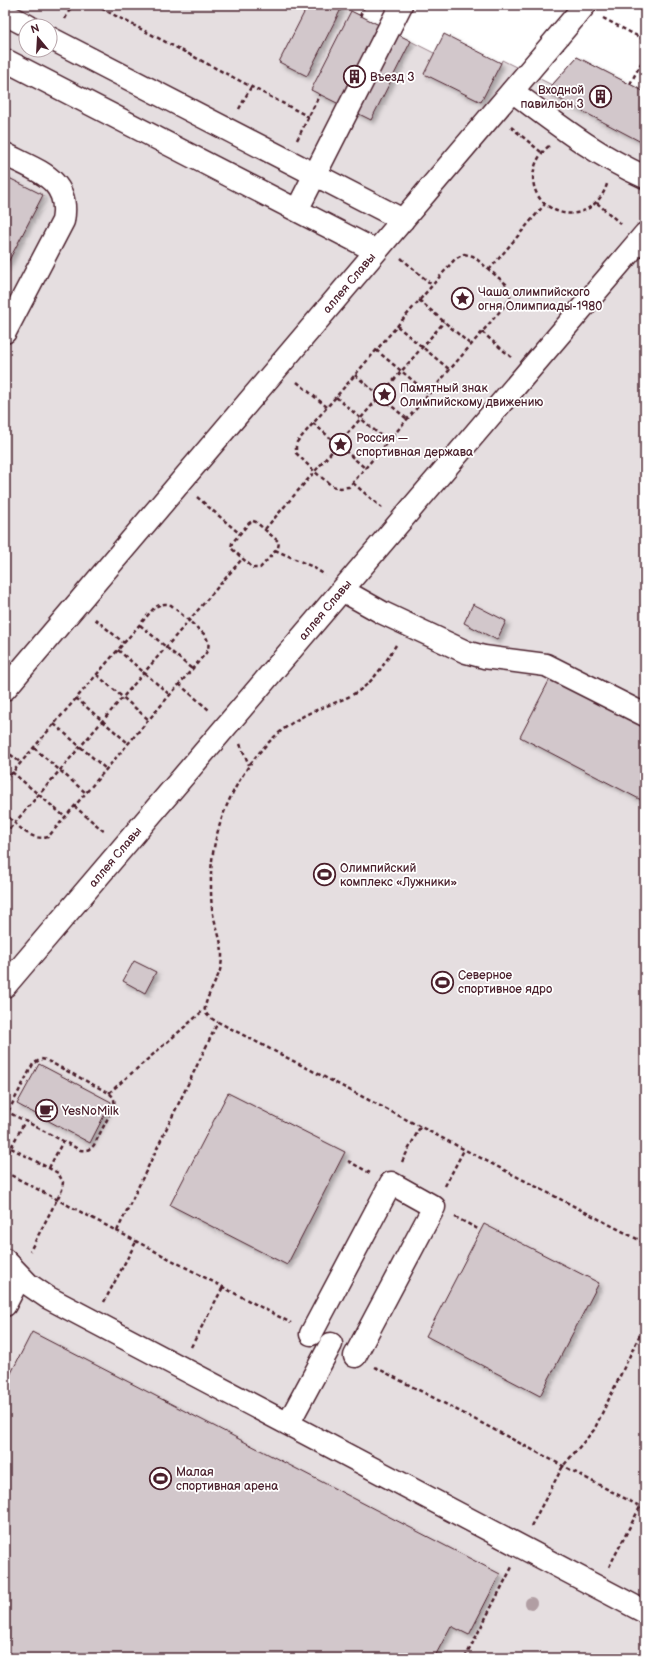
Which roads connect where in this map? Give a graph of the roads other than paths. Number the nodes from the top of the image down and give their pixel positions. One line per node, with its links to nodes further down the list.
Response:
1 (401, 5): 9 (street)
2 (584, 6): 7 (street, аллея Славы)
3 (5, 14): 4 (street)
4 (18, 21)
5 (58, 42): 9 (street)
6 (6, 63): 11 (street)
7 (512, 91): 10 (street); 12 (street, аллея Славы)
8 (5, 154): 15 (street)
9 (315, 175): 11 (street); 12 (street)
10 (645, 177)
11 (297, 210): 14 (street)
12 (403, 220): 14 (street, аллея Славы)
13 (644, 236): 16 (street, аллея Славы)
14 (380, 247): 17 (street, аллея Славы)
15 (5, 332)
16 (342, 590): 18 (street); 19 (street, аллея Славы)
17 (5, 689)
18 (645, 715)
19 (5, 986)
20 (15, 1270): 21 (street); 25 (street)
21 (5, 1305)
22 (311, 1334): 24 (street)
23 (331, 1344): 25 (street)
24 (355, 1356)
25 (288, 1424): 26 (street)
26 (645, 1612)

